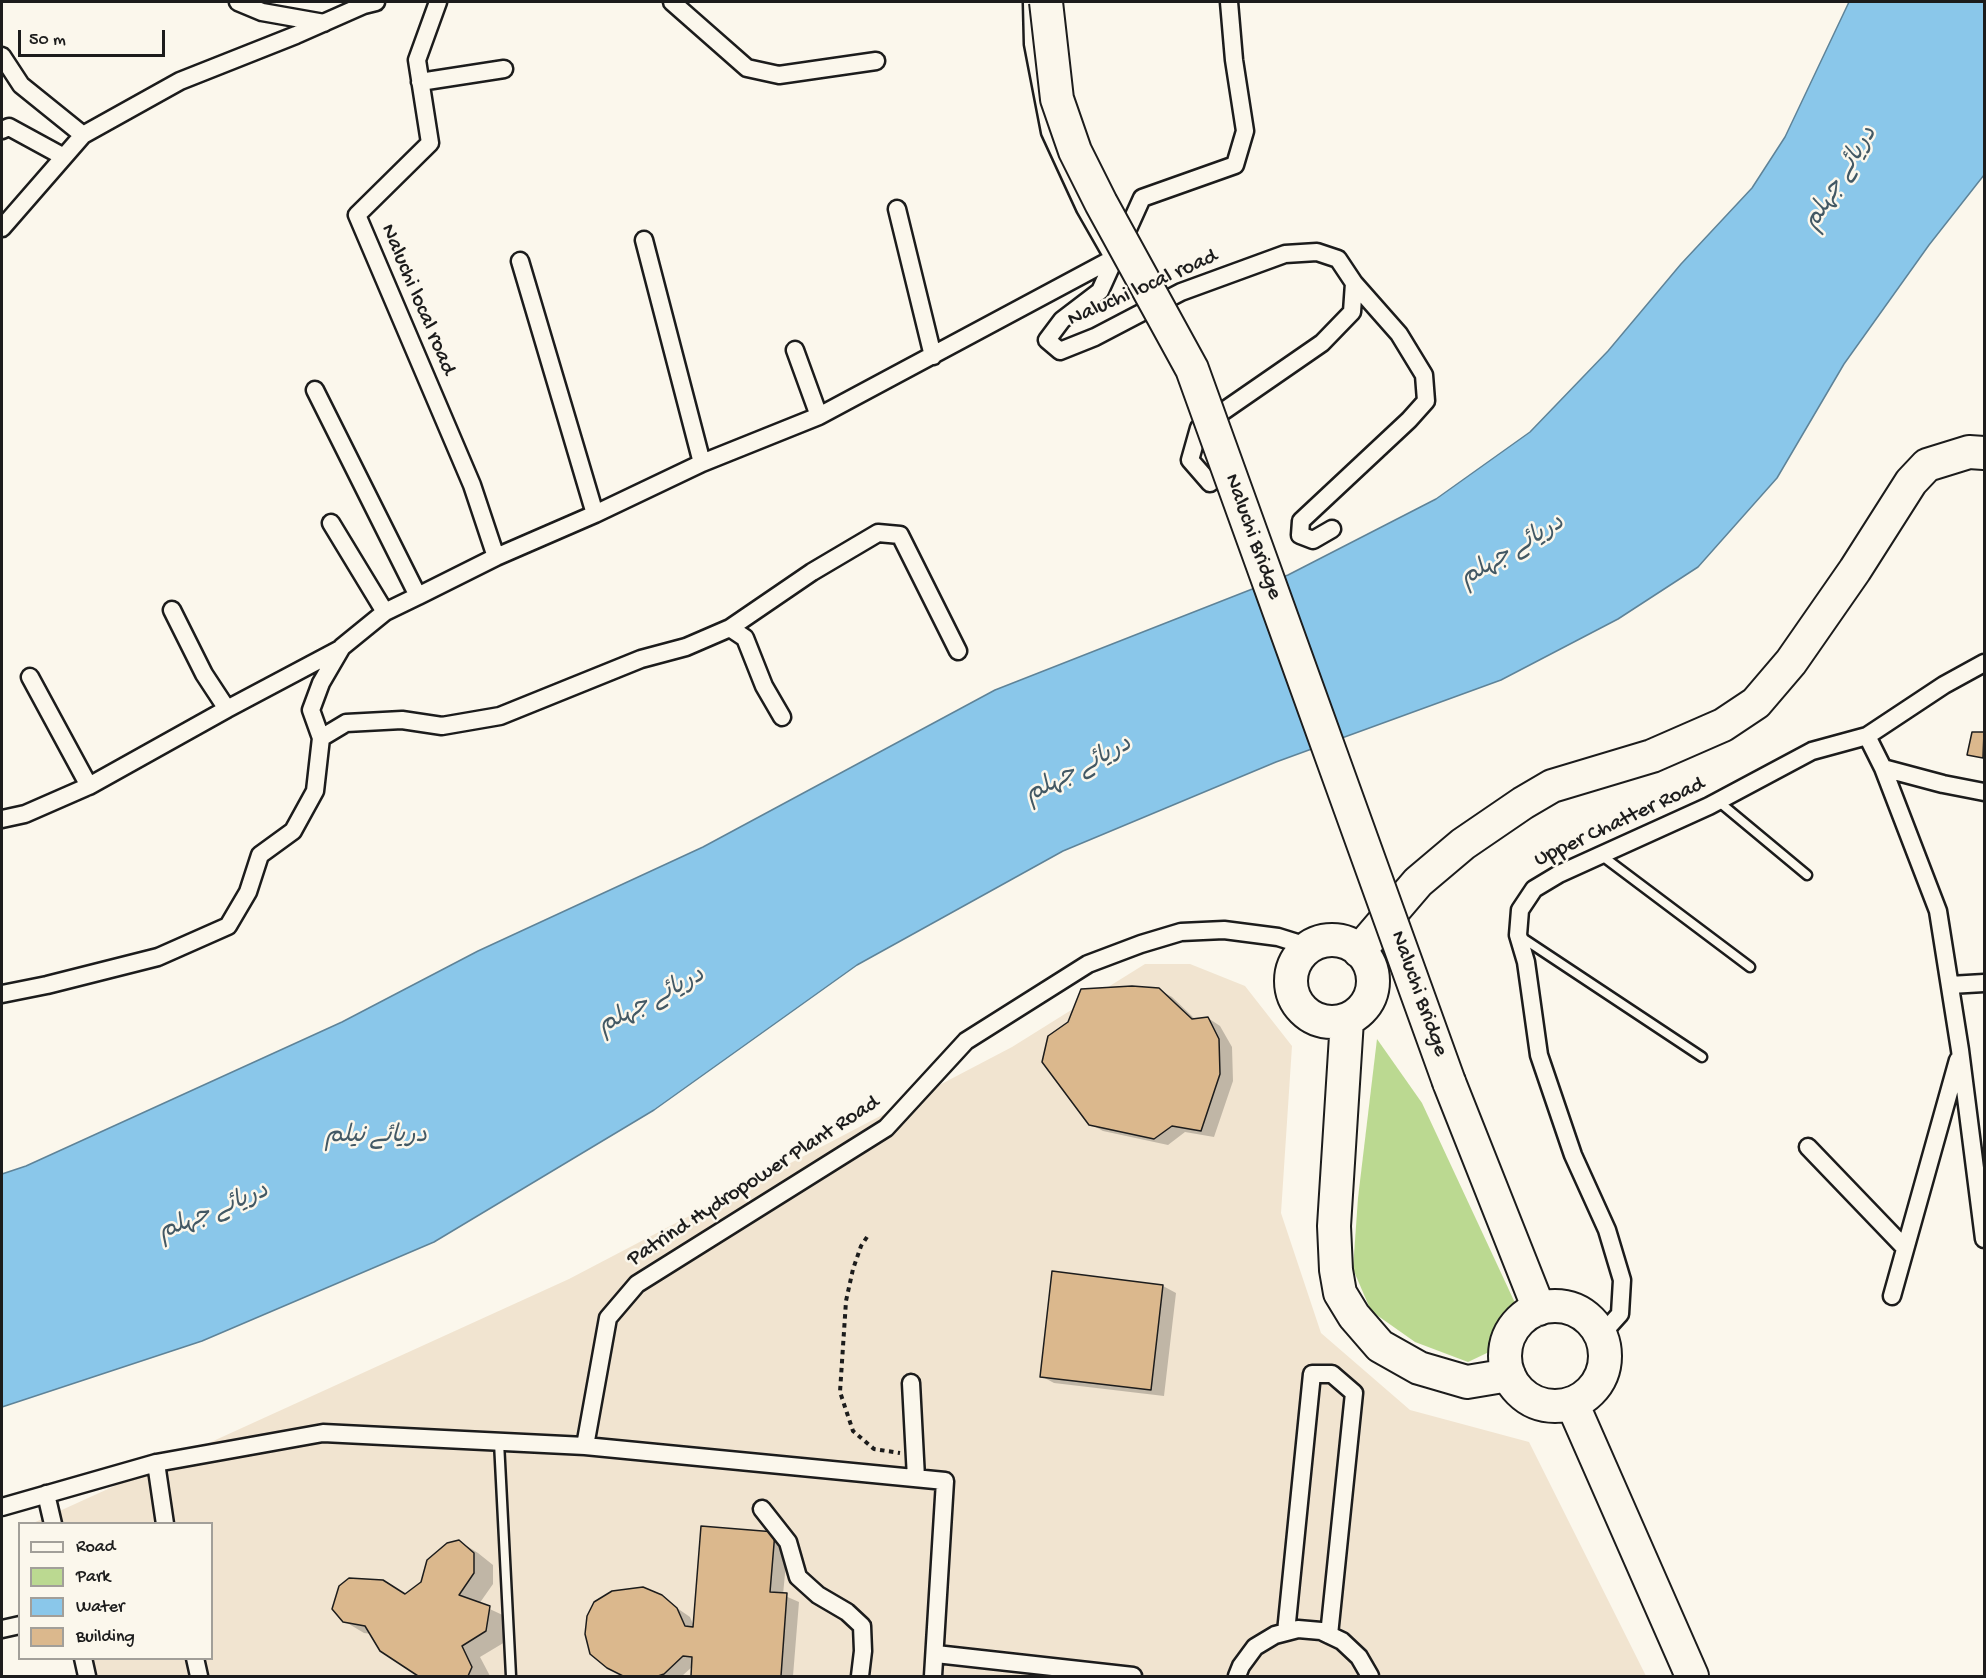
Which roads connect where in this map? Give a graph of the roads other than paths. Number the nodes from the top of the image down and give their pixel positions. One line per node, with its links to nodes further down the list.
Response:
1 (238, 2): 8 (street)
2 (376, 2): 8 (street)
3 (438, 2): 12 (street, Naluchi local road)
4 (672, 2): 10 (street)
5 (1032, 2): 19 (street)
6 (1046, 2): 66 (highway, Naluchi Bridge, bridge)
7 (1229, 2): 19 (street)
8 (324, 23): 14 (street)
9 (2, 56): 14 (street)
10 (876, 61)
11 (504, 69): 12 (street)
12 (420, 82): 32 (street, Naluchi local road)
13 (2, 130): 15 (street)
14 (83, 135): 15 (street)
15 (64, 157): 17 (street)
16 (897, 209): 23 (street)
17 (2, 228)
18 (644, 240): 27 (street)
19 (1114, 258): 21 (street, Naluchi local road); 23 (street)
20 (520, 261): 29 (street)
21 (1353, 283): 28 (street); 31 (street, Naluchi local road)
22 (795, 350): 25 (street)
23 (933, 356): 25 (street)
24 (315, 390): 33 (street)
25 (819, 416): 27 (street)
26 (1984, 453): 54 (highway)
27 (702, 464): 29 (street)
28 (1210, 483)
29 (595, 513): 32 (street)
30 (331, 523): 35 (street)
31 (1332, 529)
32 (496, 557): 33 (street)
33 (418, 597): 35 (street)
34 (172, 610): 41 (street)
35 (385, 612): 37 (street)
36 (730, 628): 38 (street); 42 (street); 44 (street)
37 (342, 647): 41 (street); 44 (street)
38 (958, 651)
39 (1984, 663): 43 (street, Upper Chatter Road)
40 (30, 677): 46 (street)
41 (227, 709): 46 (street)
42 (782, 717)
43 (1867, 735): 45 (street); 48 (street, Upper Chatter Road)
44 (321, 738): 58 (street)
45 (1883, 768): 47 (street); 57 (street)
46 (90, 786): 49 (street)
47 (1984, 792)
48 (1718, 801): 50 (street, Upper Chatter Road); 51 (lane)
49 (2, 819)
50 (1600, 855): 52 (street, Upper Chatter Road); 55 (lane)
51 (1807, 875)
52 (1518, 935): 61 (lane); 67 (street, Upper Chatter Road)
53 (1311, 947): 54 (highway); 59 (highway); 72 (street, Patrind Hydropower Plant Road)
54 (1359, 951): 59 (highway)
55 (1750, 967)
56 (1984, 983): 57 (street)
57 (1950, 985): 60 (street)
58 (2, 994)
59 (1347, 1020): 68 (highway)
60 (1960, 1050): 63 (street); 64 (street)
61 (1702, 1057)
62 (1808, 1147): 64 (street)
63 (1984, 1239)
64 (1905, 1248): 65 (street)
65 (1892, 1296)
66 (1539, 1309): 67 (highway); 68 (highway)
67 (1601, 1335): 70 (highway)
68 (1509, 1375): 70 (highway)
69 (911, 1383): 74 (street)
70 (1572, 1403): 95 (highway)
71 (500, 1442): 72 (street); 73 (street); 89 (lane)
72 (585, 1446): 74 (street)
73 (156, 1463): 75 (street); 79 (street)
74 (916, 1478): 84 (street)
75 (46, 1494): 76 (street); 78 (street)
76 (2, 1507)
77 (762, 1509): 90 (street)
78 (53, 1522)
79 (165, 1522)
80 (18, 1625): 81 (street)
81 (2, 1629)
82 (1286, 1632): 83 (street); 83 (street); 93 (street)
83 (1329, 1635): 94 (street)
84 (936, 1654): 91 (street); 92 (street)
85 (83, 1660): 87 (street)
86 (195, 1660): 88 (street)
87 (87, 1677)
88 (199, 1677)
89 (511, 1677)
90 (861, 1677)
91 (933, 1677)
92 (1133, 1677)
93 (1237, 1677)
94 (1370, 1677)
95 (1692, 1677)

